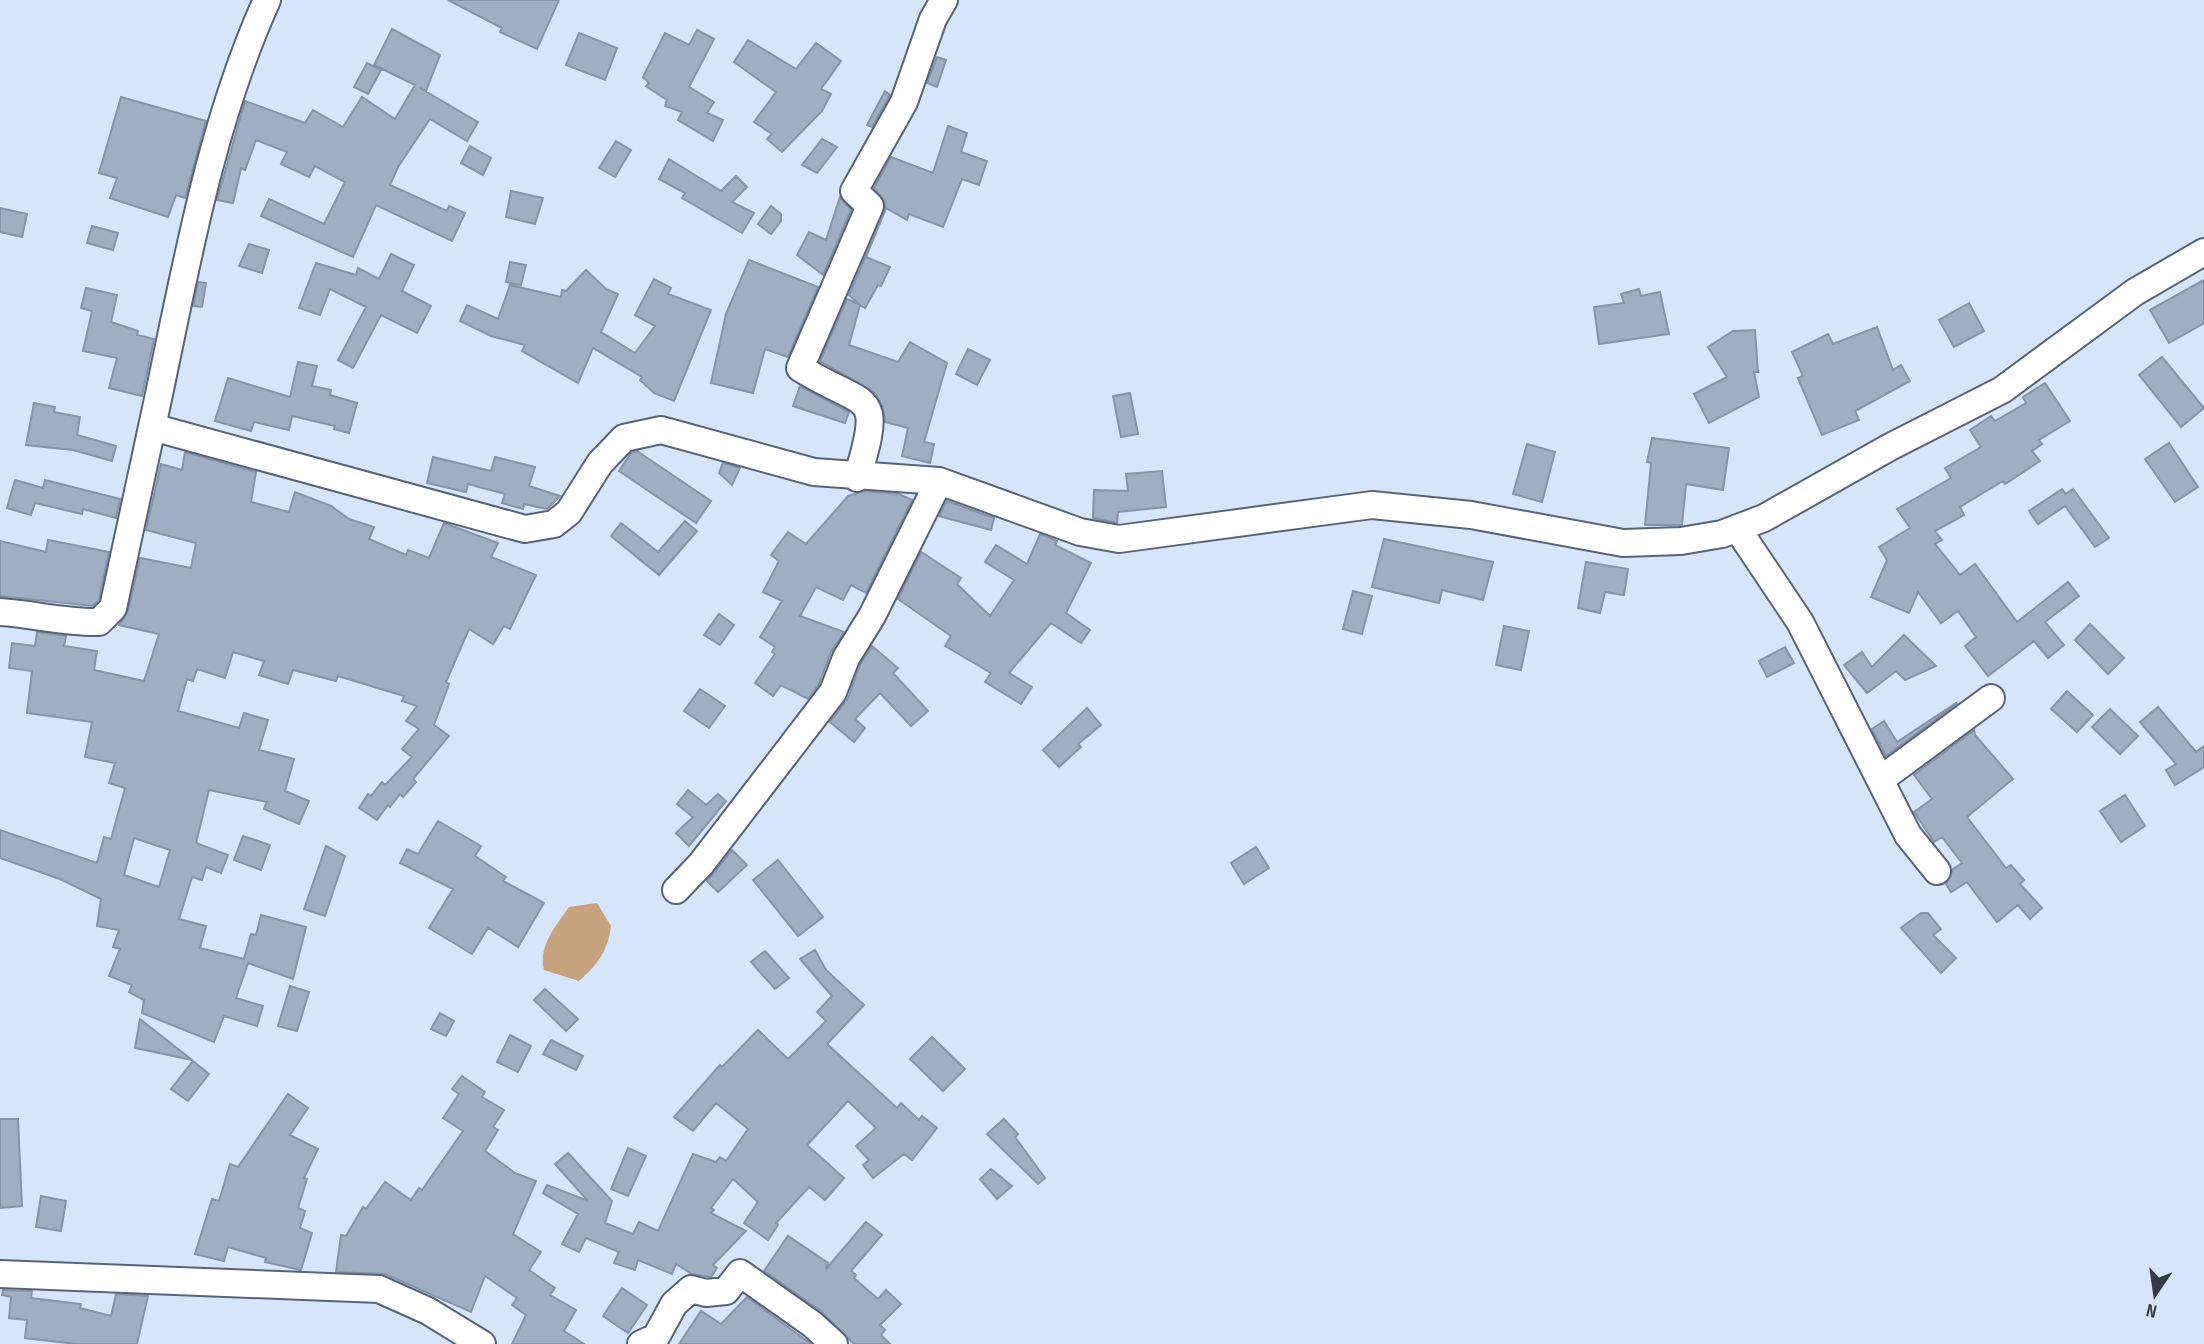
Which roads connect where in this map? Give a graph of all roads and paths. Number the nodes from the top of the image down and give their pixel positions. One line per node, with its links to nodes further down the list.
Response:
1 (267, 0): 4 (street)
2 (944, 0): 5 (street)
3 (2204, 252): 7 (street)
4 (152, 427): 5 (street); 8 (street)
5 (857, 478): 6 (street)
6 (939, 481): 7 (street); 12 (street)
7 (1737, 528): 10 (street)
8 (0, 611)
9 (1991, 698): 10 (street)
10 (1880, 780): 11 (street)
11 (1937, 871)
12 (676, 890)
13 (0, 1274): 14 (street)
14 (482, 1344)
15 (641, 1344): 16 (street)
16 (834, 1344)

